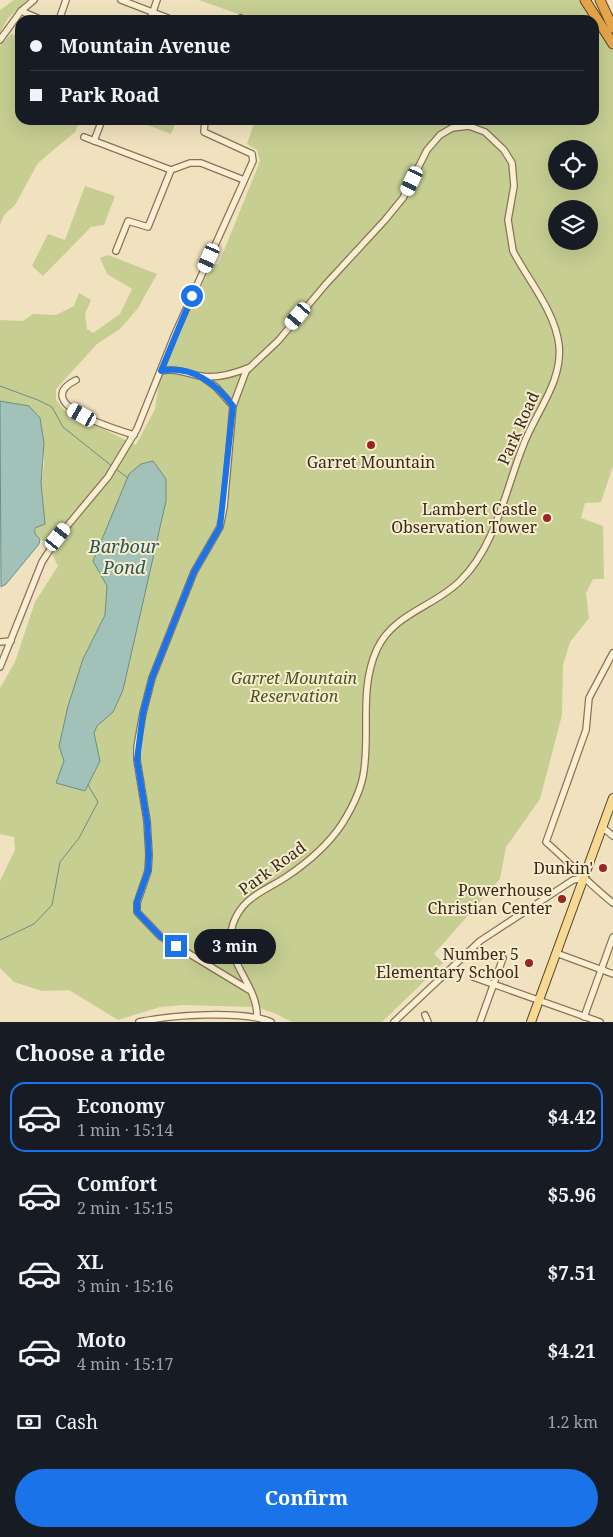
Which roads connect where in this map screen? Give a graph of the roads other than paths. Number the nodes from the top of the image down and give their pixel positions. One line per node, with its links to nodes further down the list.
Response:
1 (34, 0): 7 (street)
2 (66, 0): 11 (street)
3 (121, 0): 8 (street)
4 (157, 0): 8 (street)
5 (585, 0): 14 (highway)
6 (600, 0): 17 (highway)
7 (21, 11): 9 (street); 10 (street)
8 (153, 12): 12 (street); 13 (street)
9 (18, 15)
10 (30, 15)
11 (61, 15)
12 (152, 15)
13 (160, 15)
14 (595, 15)
15 (15, 19): 18 (street)
16 (599, 22): 19 (highway)
17 (613, 28)
18 (0, 40)
19 (613, 44)
20 (100, 125): 23 (street)
21 (204, 125): 25 (street)
22 (84, 137): 23 (street)
23 (94, 140): 24 (street)
24 (171, 170): 25 (street); 26 (street)
25 (244, 180): 28 (street)
26 (116, 251)
27 (252, 366): 29 (street, Park Road); 31 (street, Park Road); 46 (street, Park Road)
28 (161, 371): 29 (street, Park Road); 32 (street)
29 (201, 376): 31 (street, Park Road)
30 (76, 380): 32 (street)
31 (233, 406): 49 (street, Park Road)
32 (134, 435): 33 (street)
33 (11, 640): 34 (street); 36 (street)
34 (0, 642)
35 (613, 649): 40 (street)
36 (0, 666)
37 (613, 798): 38 (main road)
38 (602, 827): 39 (street); 40 (main road)
39 (613, 836)
40 (583, 878): 41 (street); 43 (main road); 58 (street)
41 (613, 903)
42 (613, 937): 45 (street)
43 (556, 953): 45 (street); 52 (main road)
44 (503, 958): 50 (street)
45 (601, 969): 47 (street); 54 (street)
46 (241, 974): 49 (street); 51 (street, Park Road)
47 (613, 974)
48 (473, 977): 50 (street)
49 (237, 984): 51 (street, Park Road)
50 (494, 984): 52 (street); 60 (street)
51 (249, 990): 55 (street, Park Road)
52 (538, 1000): 54 (street); 61 (main road)
53 (426, 1015): 59 (street)
54 (584, 1016): 62 (street)
55 (257, 1017): 56 (street); 57 (street)
56 (139, 1022)
57 (272, 1022)
58 (394, 1022)
59 (428, 1022)
60 (480, 1022)
61 (531, 1022)
62 (600, 1022)

